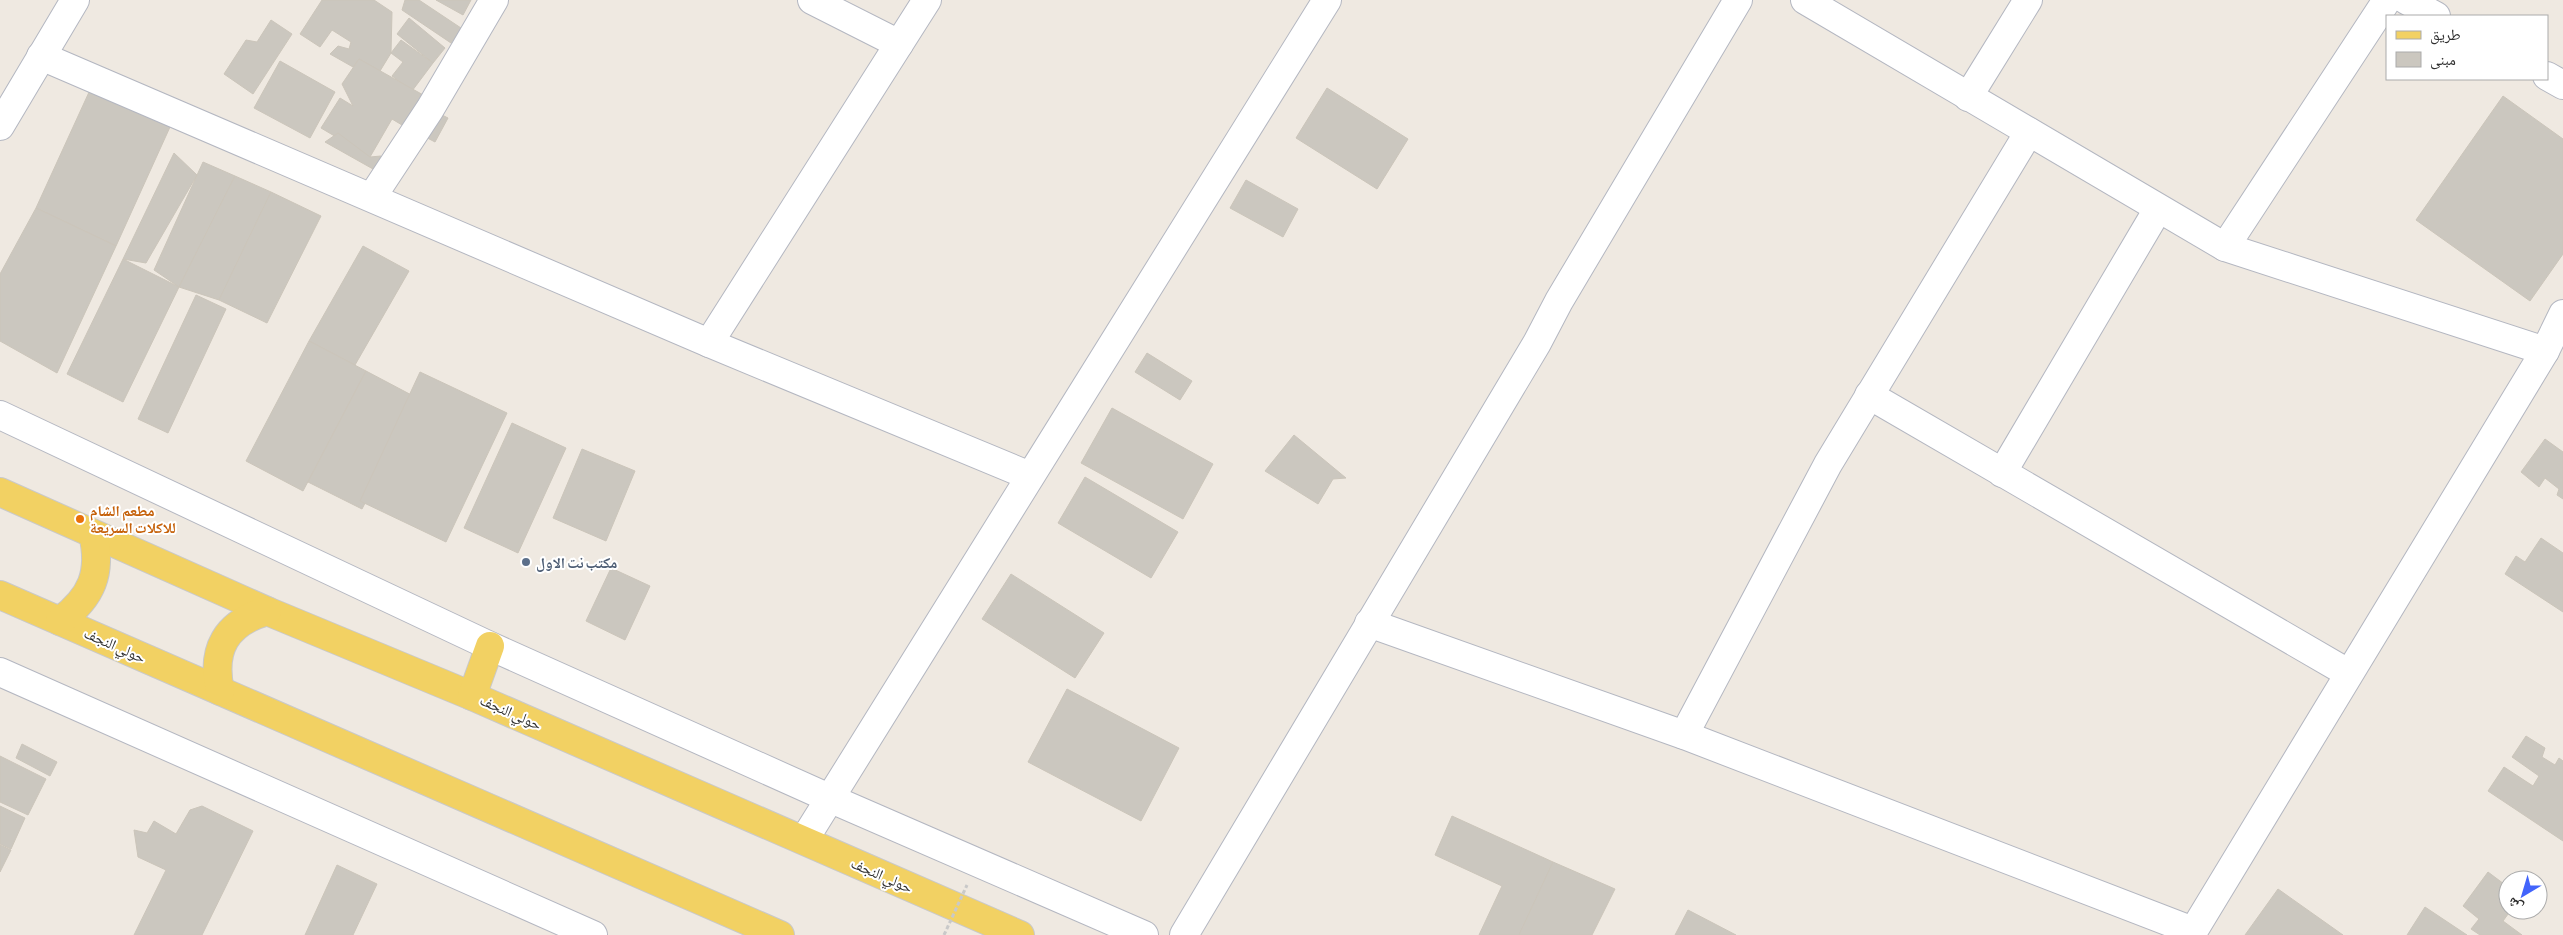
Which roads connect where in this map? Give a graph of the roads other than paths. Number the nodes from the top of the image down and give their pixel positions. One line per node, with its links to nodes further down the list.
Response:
1 (75, 0): 13 (street)
2 (494, 0): 19 (street)
3 (812, 0): 12 (street)
4 (927, 0): 12 (street)
5 (1327, 0): 28 (street)
6 (1738, 0): 34 (street)
7 (1805, 0): 16 (street)
8 (2028, 0): 16 (street)
9 (2388, 0): 21 (street)
10 (2406, 0): 11 (street)
11 (2434, 15)
12 (899, 44): 23 (street)
13 (41, 56): 17 (street); 19 (street)
14 (2548, 77): 15 (street)
15 (2563, 85)
16 (1968, 97): 18 (street)
17 (0, 126)
18 (2029, 132): 20 (street); 25 (street)
19 (372, 197): 23 (street)
20 (2158, 209): 21 (street); 27 (street)
21 (2225, 247): 24 (street)
22 (2561, 321): 24 (street)
23 (709, 343): 28 (street)
24 (2545, 351): 37 (street)
25 (1869, 395): 27 (street); 40 (street)
26 (0, 415): 35 (street)
27 (2002, 473): 37 (street)
28 (1030, 476): 41 (street)
29 (0, 492): 30 (main road, حولي النجف)
30 (92, 534): 32 (main road, حولي النجف); 33 (main road)
31 (0, 594): 33 (main road, حولي النجف)
32 (267, 611): 38 (main road); 39 (main road, حولي النجف)
33 (60, 621): 38 (main road, حولي النجف)
34 (1369, 623): 40 (street); 48 (street)
35 (490, 646): 39 (main road); 41 (street)
36 (0, 672): 44 (street)
37 (2348, 673): 43 (street)
38 (220, 691): 45 (main road, حولي النجف)
39 (472, 696): 42 (main road, حولي النجف)
40 (1684, 735): 43 (street)
41 (829, 798): 42 (street); 47 (street)
42 (804, 840): 46 (main road, حولي النجف)
43 (2192, 933)
44 (593, 935)
45 (780, 935)
46 (1020, 935)
47 (1144, 935)
48 (1184, 935)

